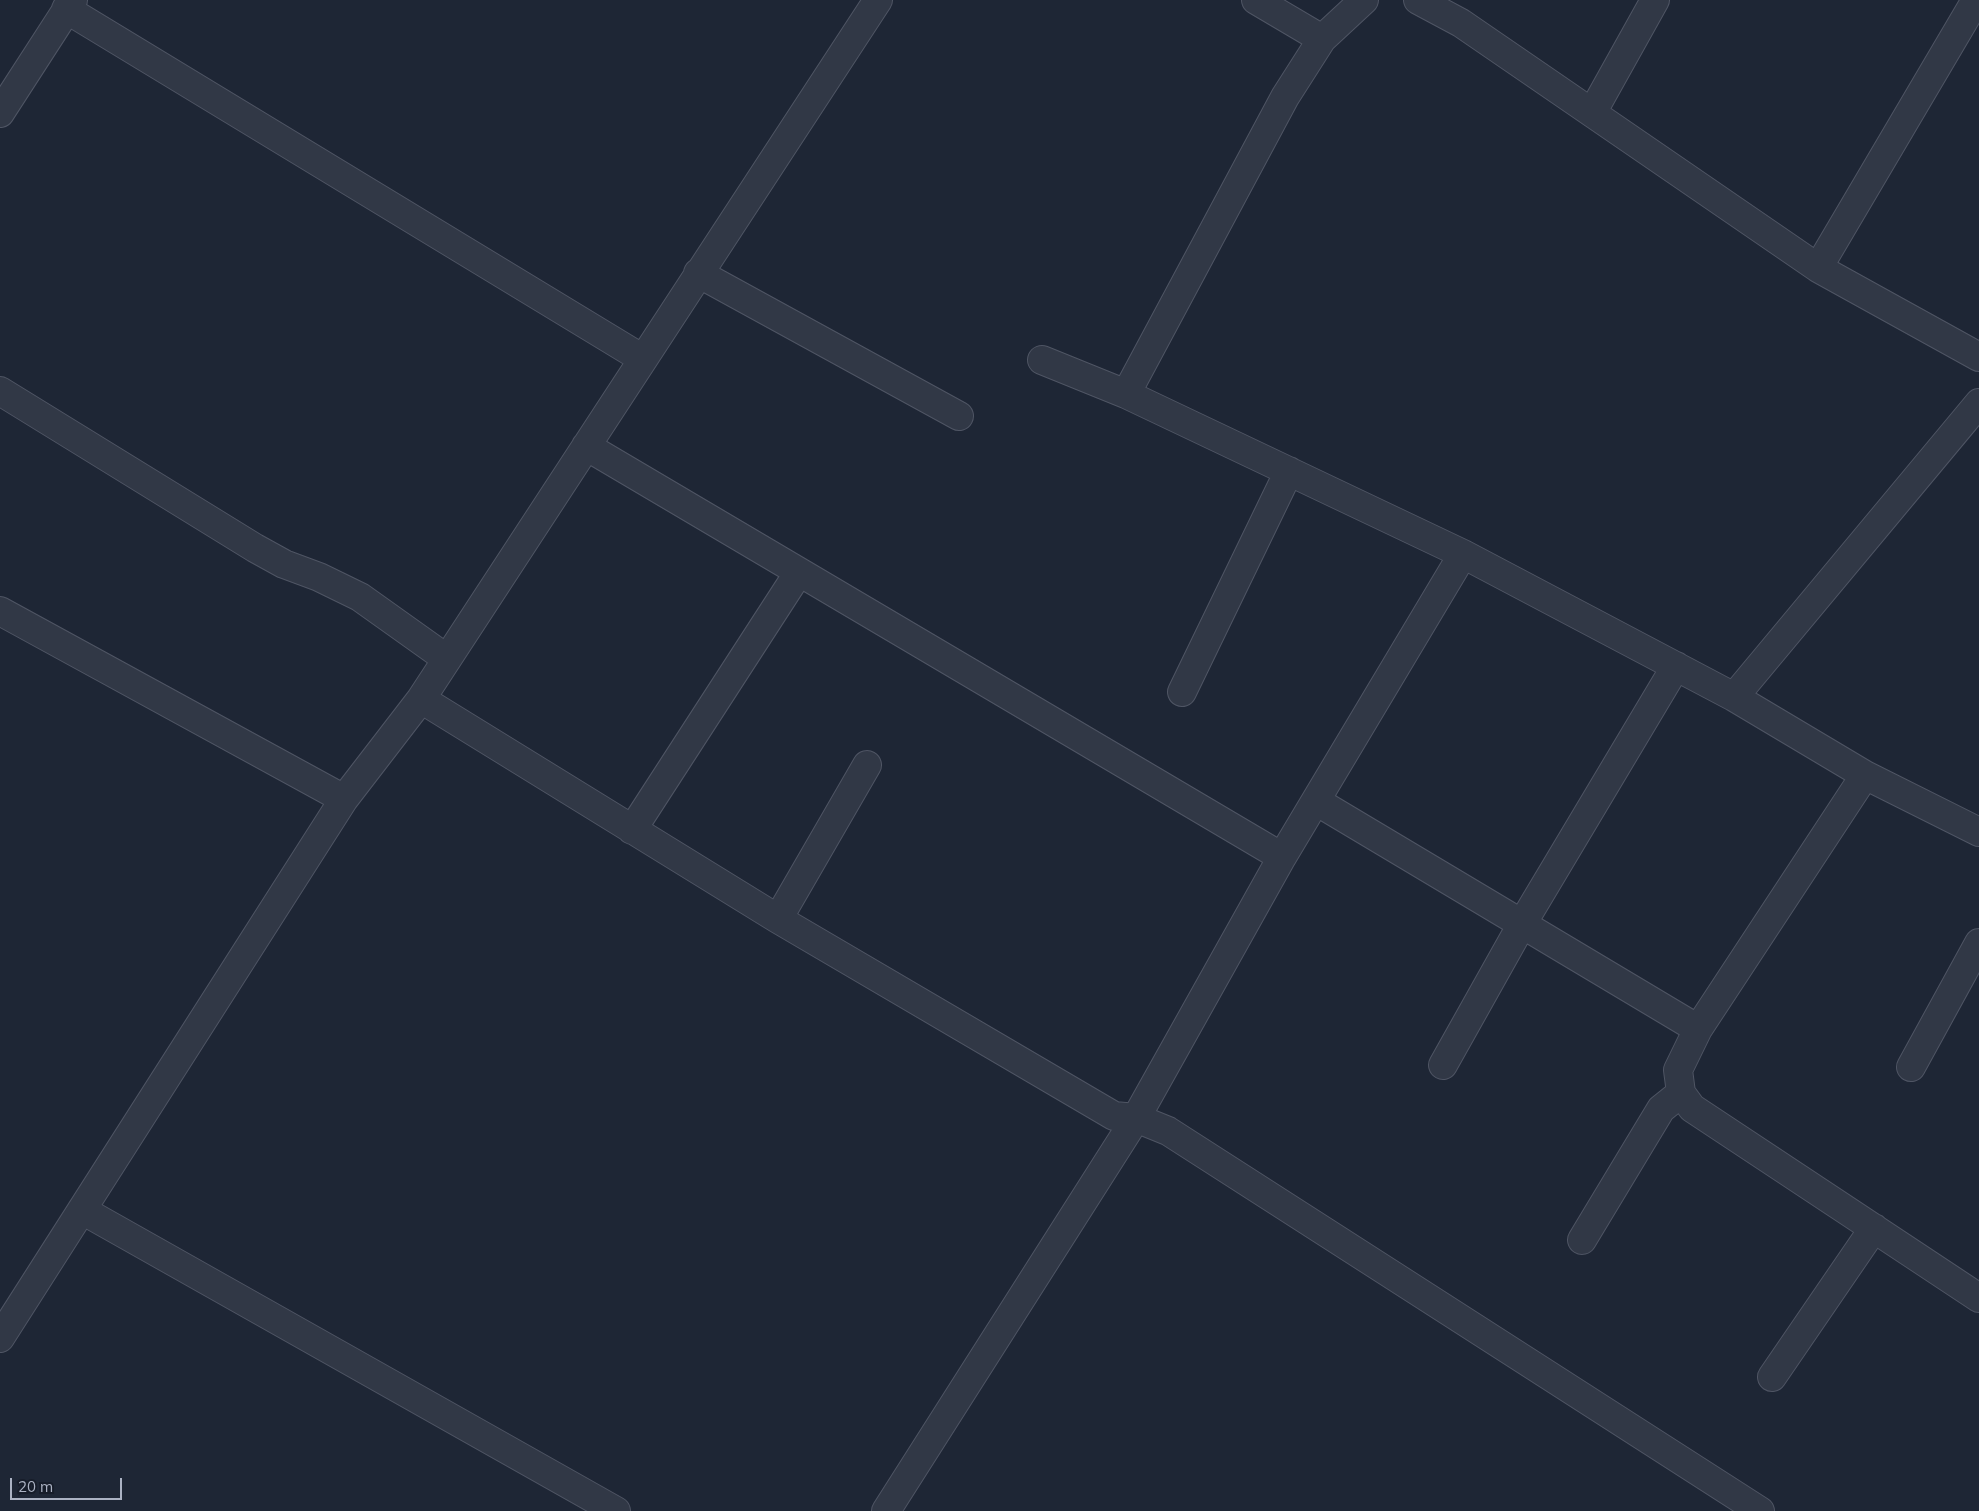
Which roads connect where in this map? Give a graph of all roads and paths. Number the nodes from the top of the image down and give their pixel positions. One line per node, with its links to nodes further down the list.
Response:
1 (878, 0): 12 (street)
2 (1256, 0): 8 (street)
3 (1364, 0): 8 (street)
4 (1418, 0): 10 (street)
5 (1654, 0): 10 (street)
6 (1976, 0): 11 (street)
7 (69, 5): 9 (street); 14 (street)
8 (1322, 38): 17 (street)
9 (0, 113)
10 (1592, 113): 11 (street)
11 (1818, 268): 13 (street)
12 (698, 273): 14 (street); 19 (street)
13 (1979, 357)
14 (643, 359): 20 (street)
15 (1042, 360): 17 (street)
16 (0, 391): 25 (street)
17 (1126, 394): 21 (street)
18 (1979, 402): 28 (street)
19 (958, 416)
20 (586, 446): 23 (street); 25 (street)
21 (1289, 471): 22 (street); 27 (street)
22 (1462, 554): 26 (street); 33 (street)
23 (799, 572): 34 (street); 36 (street)
24 (0, 611): 32 (street)
25 (447, 659): 29 (street)
26 (1676, 666): 28 (street); 38 (street)
27 (1182, 692)
28 (1734, 697): 31 (street)
29 (421, 699): 32 (street); 34 (street)
30 (867, 765): 37 (street)
31 (1865, 775): 35 (street); 40 (street)
32 (344, 799): 45 (street)
33 (1316, 800): 36 (street); 38 (street)
34 (632, 830): 37 (street)
35 (1979, 832)
36 (1282, 856): 44 (street)
37 (778, 919): 44 (street)
38 (1522, 924): 40 (street); 41 (street)
39 (1979, 943): 42 (street)
40 (1698, 1029): 43 (street)
41 (1443, 1065)
42 (1911, 1067)
43 (1681, 1093): 46 (street); 47 (street)
44 (1136, 1118): 52 (street); 53 (street)
45 (82, 1210): 49 (street); 51 (street)
46 (1874, 1228): 48 (street); 50 (street)
47 (1582, 1240)
48 (1979, 1298)
49 (0, 1338)
50 (1772, 1377)
51 (616, 1511)
52 (886, 1511)
53 (1760, 1511)

